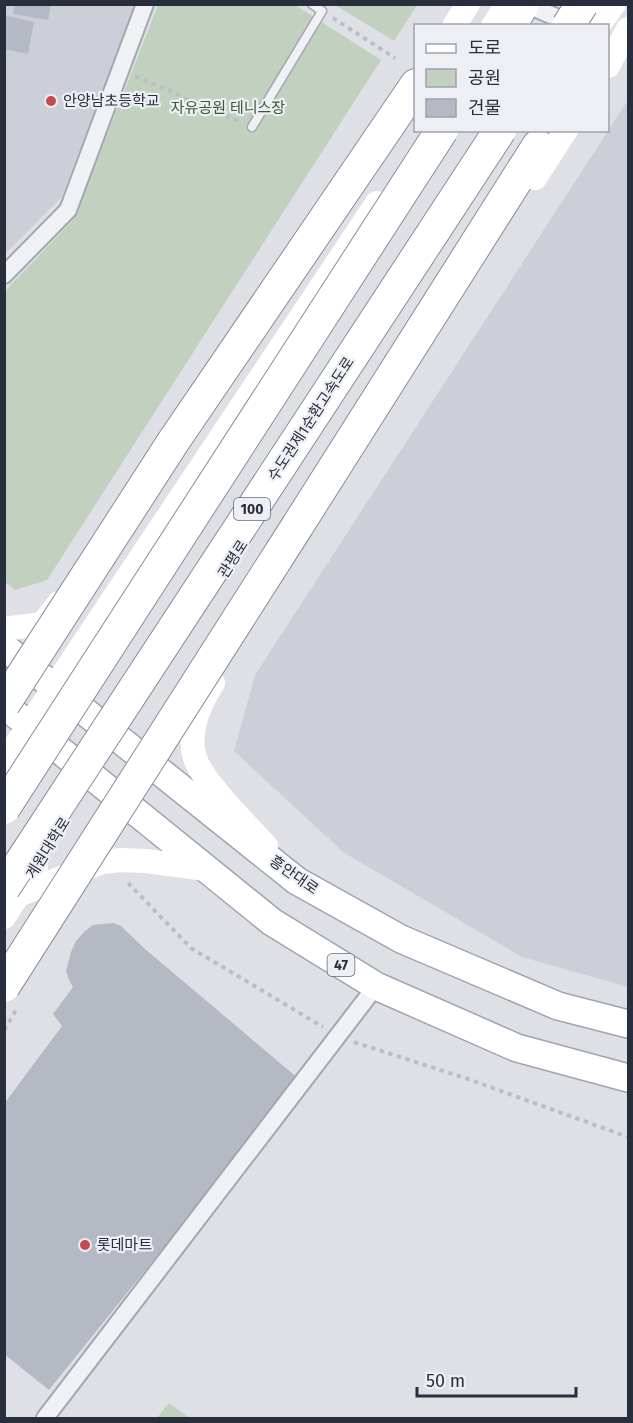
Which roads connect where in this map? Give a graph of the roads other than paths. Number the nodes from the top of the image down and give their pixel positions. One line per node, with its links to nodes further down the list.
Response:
1 (145, 4): 24 (street)
2 (312, 4): 18 (lane)
3 (468, 4): 8 (street)
4 (507, 4): 9 (street)
5 (524, 4): 10 (highway); 12 (street)
6 (582, 4): 11 (highway, bridge)
7 (614, 4): 13 (street)
8 (455, 24)
9 (494, 24)
10 (511, 24)
11 (569, 24)
12 (571, 24)
13 (599, 24)
14 (620, 43): 15 (street)
15 (609, 64)
16 (414, 85): 25 (street)
17 (414, 86): 28 (highway, bridge)
18 (252, 127)
19 (423, 132): 27 (street)
20 (441, 132): 33 (highway, bridge)
21 (499, 132): 36 (highway, 수도권제1순환고속도로 / 100, bridge)
22 (565, 132): 35 (street)
23 (534, 136): 30 (street, 관평로); 38 (highway, bridge)
24 (4, 274)
25 (4, 629)
26 (4, 647): 27 (main road, 흥안대로)
27 (53, 687): 29 (street); 30 (main road, 흥안대로)
28 (4, 705): 29 (main road, 47)
29 (28, 725): 31 (street); 32 (main road, 47)
30 (118, 738): 32 (street, 관평로); 35 (main road, 흥안대로)
31 (4, 763)
32 (92, 778): 34 (main road, 47); 36 (street, 계원대학로)
33 (4, 807)
34 (206, 869): 36 (street); 39 (main road, 47)
35 (297, 881): 40 (main road, 흥안대로)
36 (11, 892): 37 (street, 계원대학로)
37 (4, 917)
38 (4, 986)
39 (376, 986): 41 (main road, 47); 42 (street)
40 (628, 1024)
41 (628, 1078)
42 (45, 1419)

